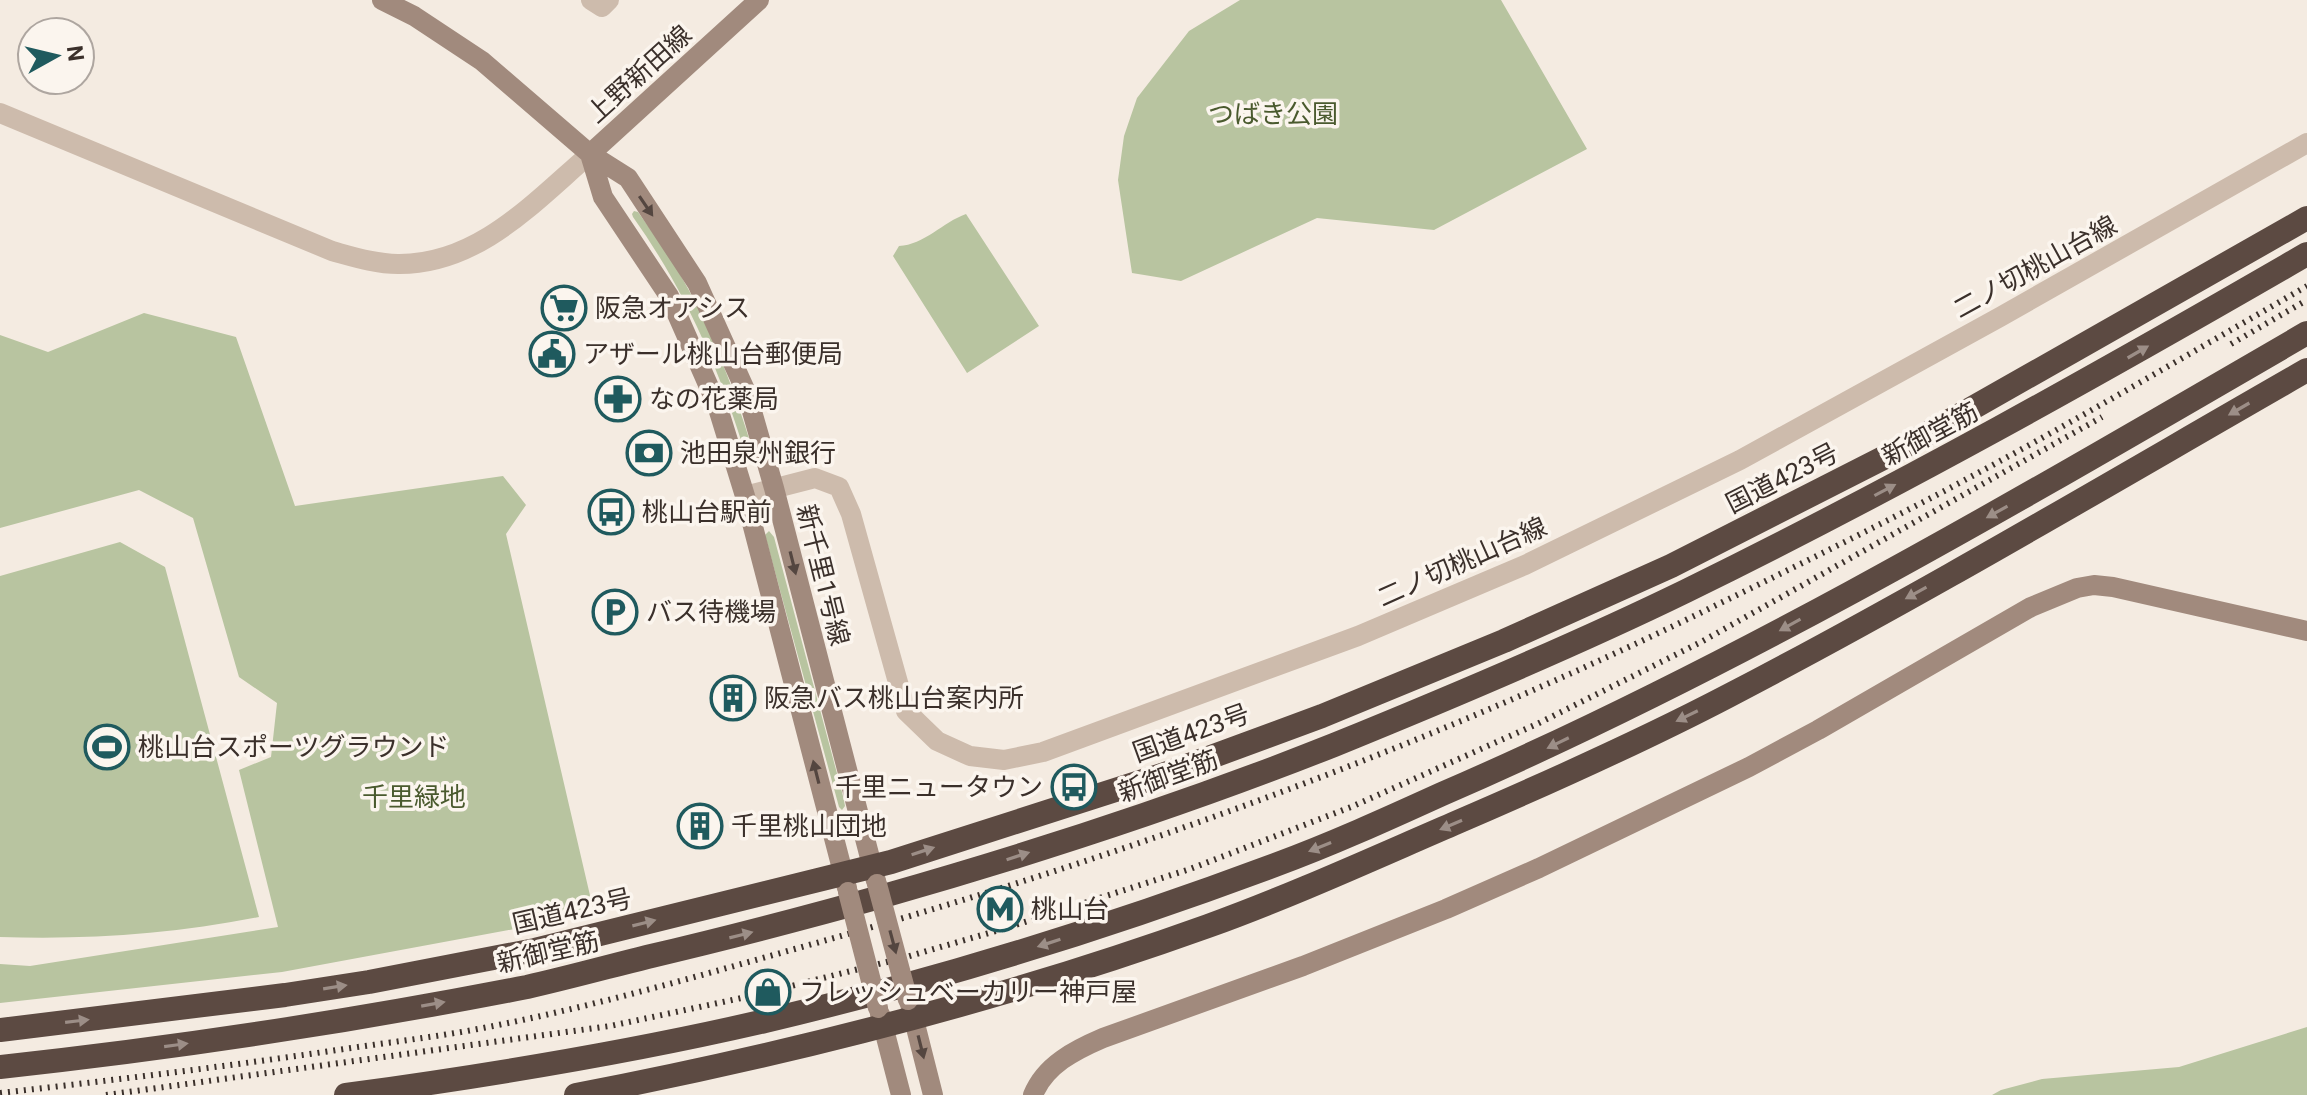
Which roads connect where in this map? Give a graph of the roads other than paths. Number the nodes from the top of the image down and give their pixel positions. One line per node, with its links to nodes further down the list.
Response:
1 (382, 0): 7 (street, 新千里1号線)
2 (591, 0): 3 (street)
3 (609, 0)
4 (759, 0): 7 (street, 上野新田線)
5 (0, 113): 7 (street)
6 (2307, 143): 15 (street, 二ノ切桃山台線)
7 (590, 154): 15 (street, 新千里1号線, one-way to 15); 16 (street)
8 (2307, 218): 14 (highway, 国道423号)
9 (2307, 254): 12 (highway, 新御堂筋, one-way to 9)
10 (2307, 333): 13 (highway)
11 (2307, 370): 17 (highway, one-way to 17)
12 (2087, 381): 14 (highway); 24 (highway, 新御堂筋, one-way to 12)
13 (2125, 439): 17 (highway); 25 (highway, one-way to 25)
14 (1895, 452): 19 (highway, 国道423号, one-way to 14)
15 (774, 488): 16 (street, 二ノ切桃山台線); 19 (street, 新千里1号線, one-way to 19)
16 (745, 496): 20 (street, one-way to 16)
17 (1964, 567): 21 (highway, one-way to 21)
18 (2307, 631): 29 (street)
19 (875, 875): 20 (highway, 国道423号); 21 (street, 新千里1号線, one-way to 21, bridge)
20 (845, 883): 22 (street, bridge); 23 (highway, 国道423号, one-way to 20)
21 (911, 1009): 22 (highway); 28 (street, 新千里1号線, one-way to 28)
22 (881, 1017): 26 (highway); 27 (street)
23 (0, 1030)
24 (0, 1067)
25 (346, 1095)
26 (576, 1095)
27 (901, 1095)
28 (933, 1095)
29 (1033, 1095)

